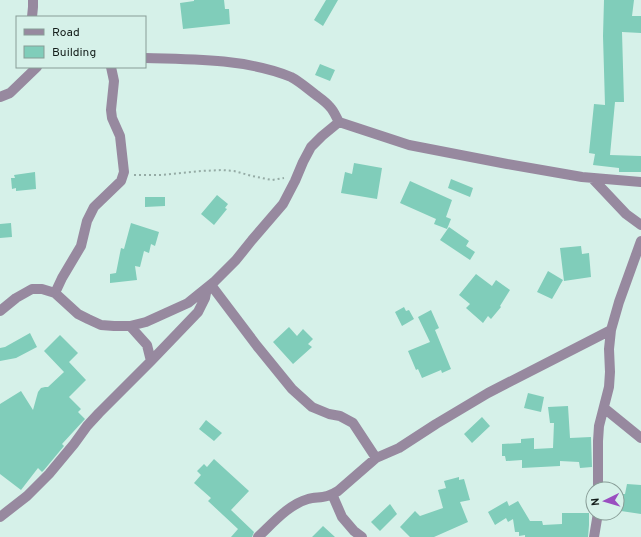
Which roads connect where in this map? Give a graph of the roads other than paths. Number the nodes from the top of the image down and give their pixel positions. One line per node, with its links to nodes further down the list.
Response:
1 (32, 8): 2 (street)
2 (38, 16)
3 (146, 58): 7 (street)
4 (35, 68): 6 (street)
5 (111, 68): 13 (street)
6 (0, 97)
7 (340, 122): 8 (street); 12 (street)
8 (592, 178): 9 (street); 10 (street)
9 (641, 182)
10 (641, 225)
11 (641, 242): 16 (street)
12 (209, 286): 15 (street); 17 (street); 20 (street)
13 (54, 293): 14 (street); 15 (street)
14 (0, 311)
15 (130, 326): 17 (street)
16 (610, 330): 18 (street); 20 (street)
17 (151, 361): 23 (street)
18 (604, 408): 19 (street); 21 (street)
19 (641, 438)
20 (376, 458): 22 (street)
21 (598, 481)
22 (332, 494): 25 (street); 26 (street)
23 (0, 517)
24 (597, 521): 27 (street)
25 (258, 537)
26 (362, 537)
27 (594, 537)

